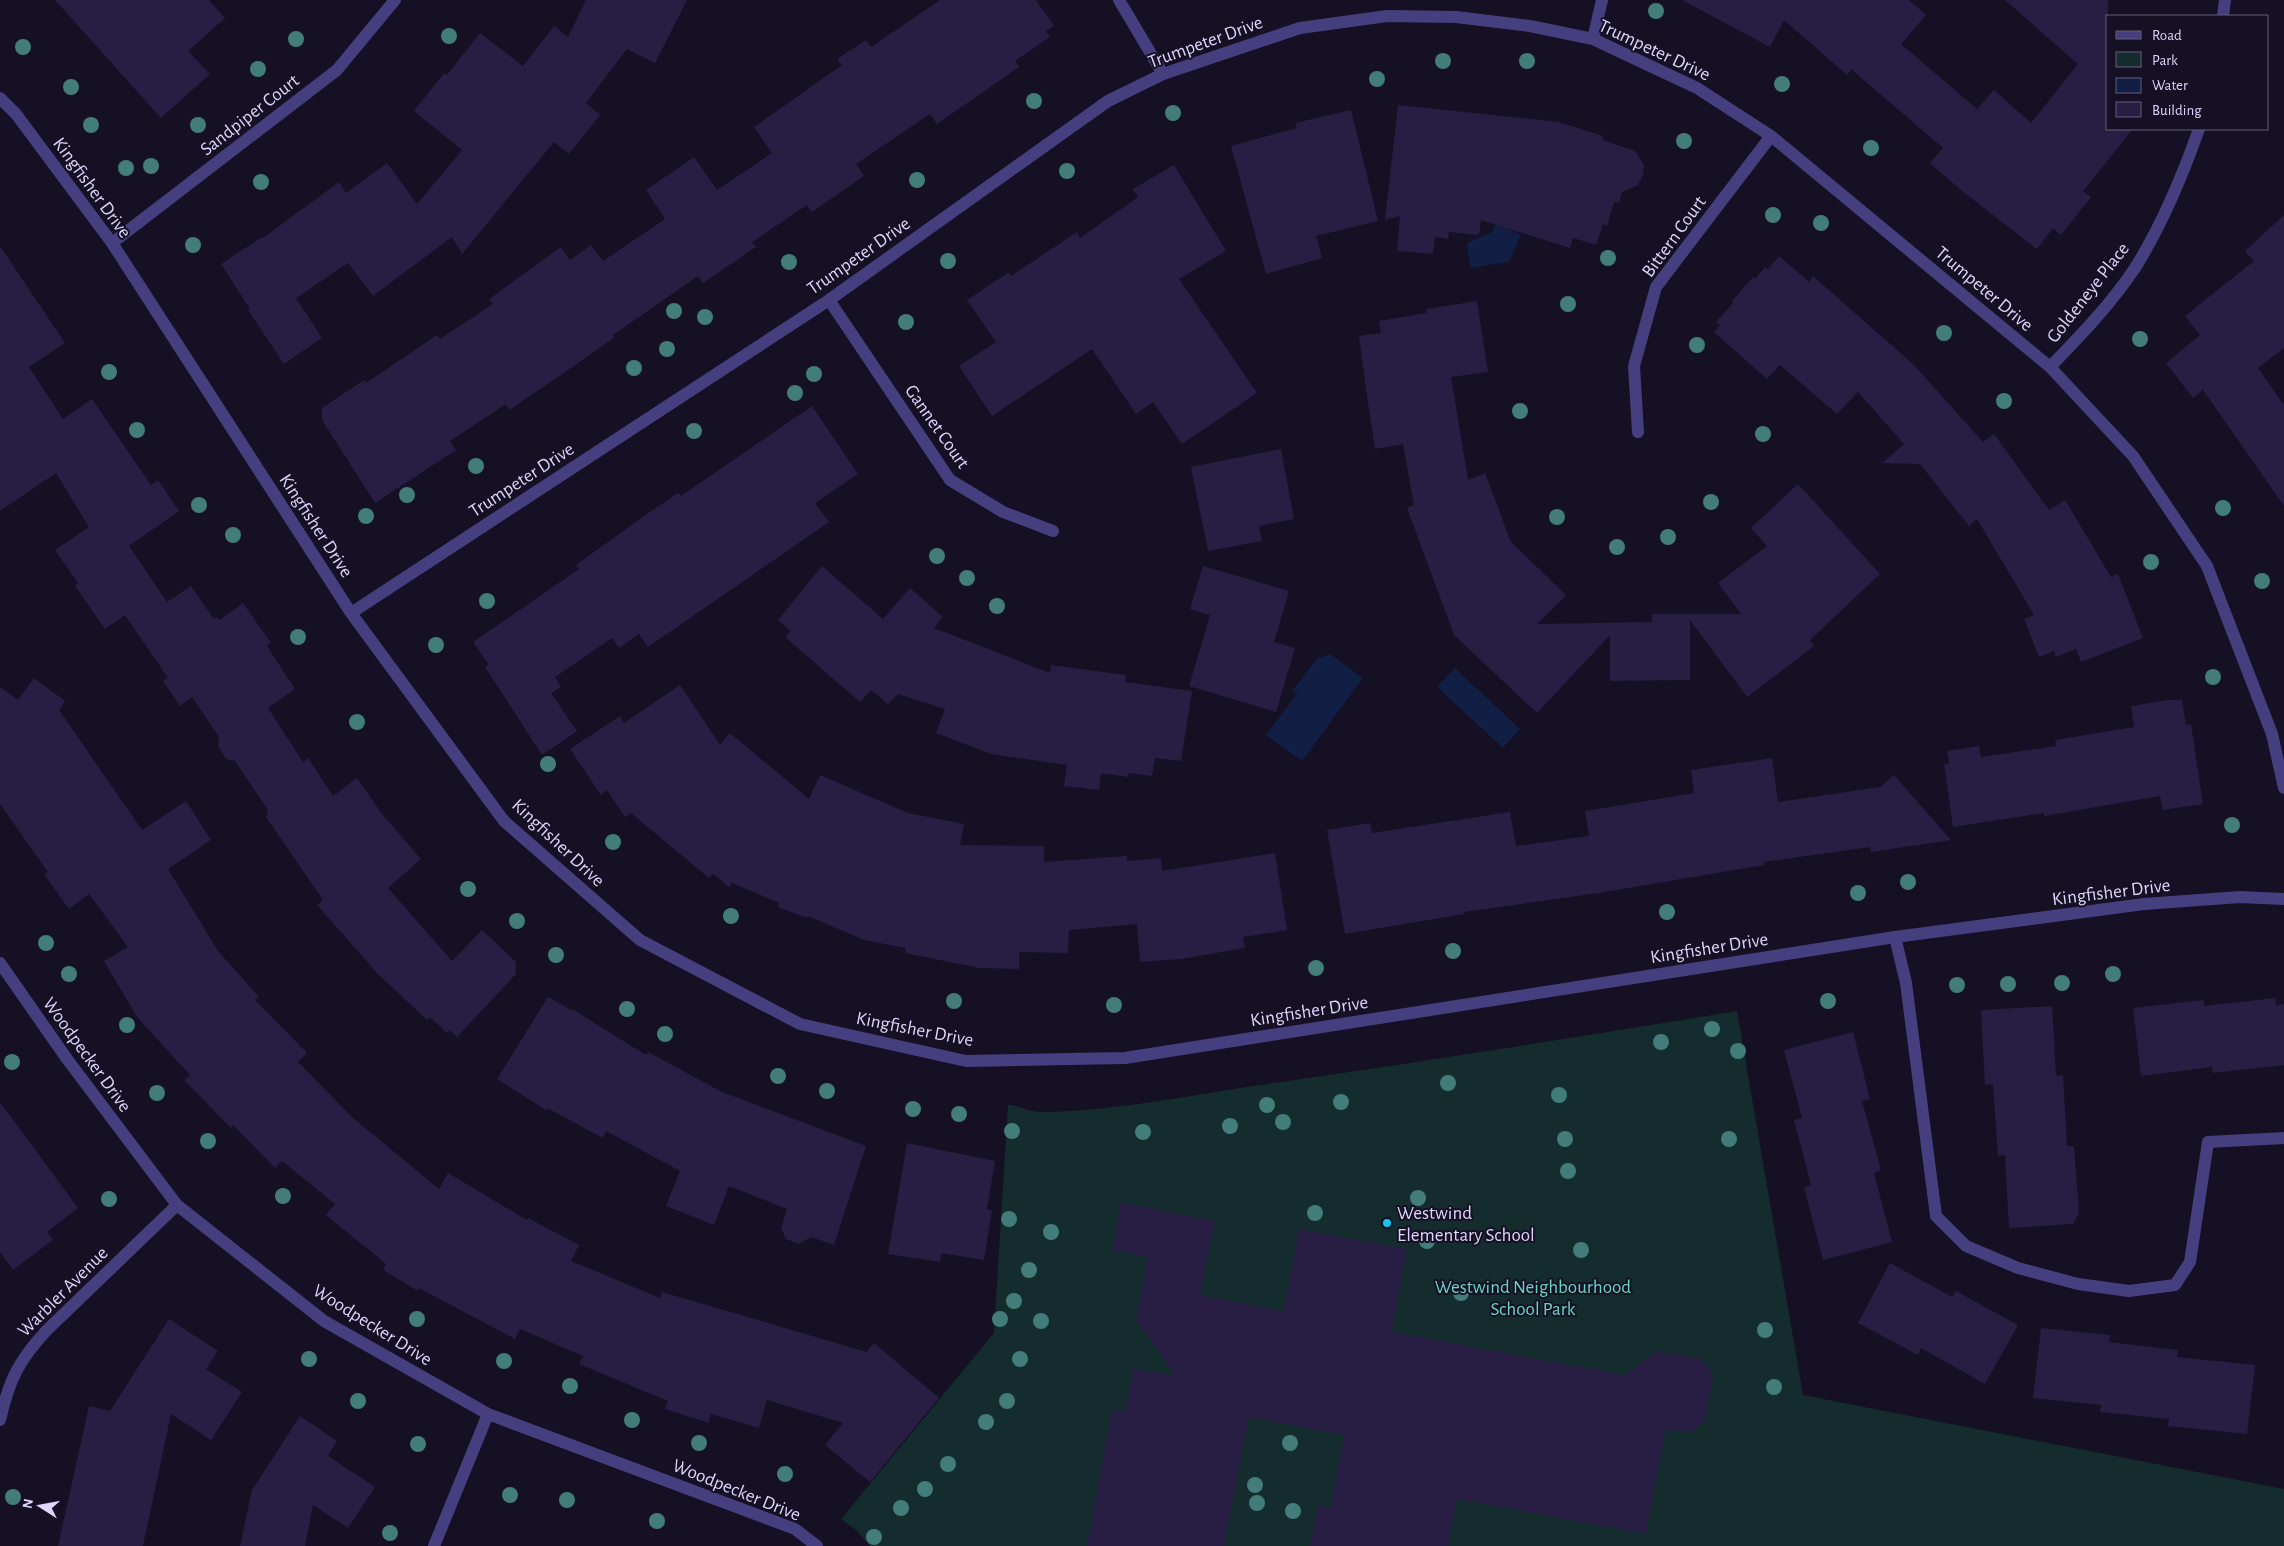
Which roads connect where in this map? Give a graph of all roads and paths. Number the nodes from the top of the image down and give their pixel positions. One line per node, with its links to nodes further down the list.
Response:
1 (395, 0): 11 (street, Sandpiper Court)
2 (1119, 0): 7 (street)
3 (1602, 0): 6 (street)
4 (2225, 0): 5 (street)
5 (2223, 15)
6 (1593, 39): 7 (street, Trumpeter Drive); 10 (street, Trumpeter Drive)
7 (1163, 74): 12 (street, Trumpeter Drive)
8 (0, 98): 11 (street, Kingfisher Drive)
9 (2199, 130): 13 (street, Goldeneye Place)
10 (1772, 136): 13 (street, Trumpeter Drive); 14 (street, Bittern Court)
11 (112, 243): 16 (street, Kingfisher Drive)
12 (829, 300): 15 (street, Gannet Court); 16 (street, Trumpeter Drive)
13 (2050, 367): 17 (street, Trumpeter Drive)
14 (1638, 432)
15 (1053, 532)
16 (352, 613): 19 (street, Kingfisher Drive)
17 (2284, 788)
18 (2284, 899): 19 (street, Kingfisher Drive)
19 (1895, 936): 21 (street)
20 (0, 963): 22 (street, Woodpecker Drive)
21 (2284, 1138)
22 (177, 1205): 23 (street, Woodpecker Drive); 24 (street, Warbler Avenue)
23 (488, 1414): 25 (street); 26 (street, Woodpecker Drive)
24 (0, 1420)
25 (434, 1546)
26 (817, 1546)

